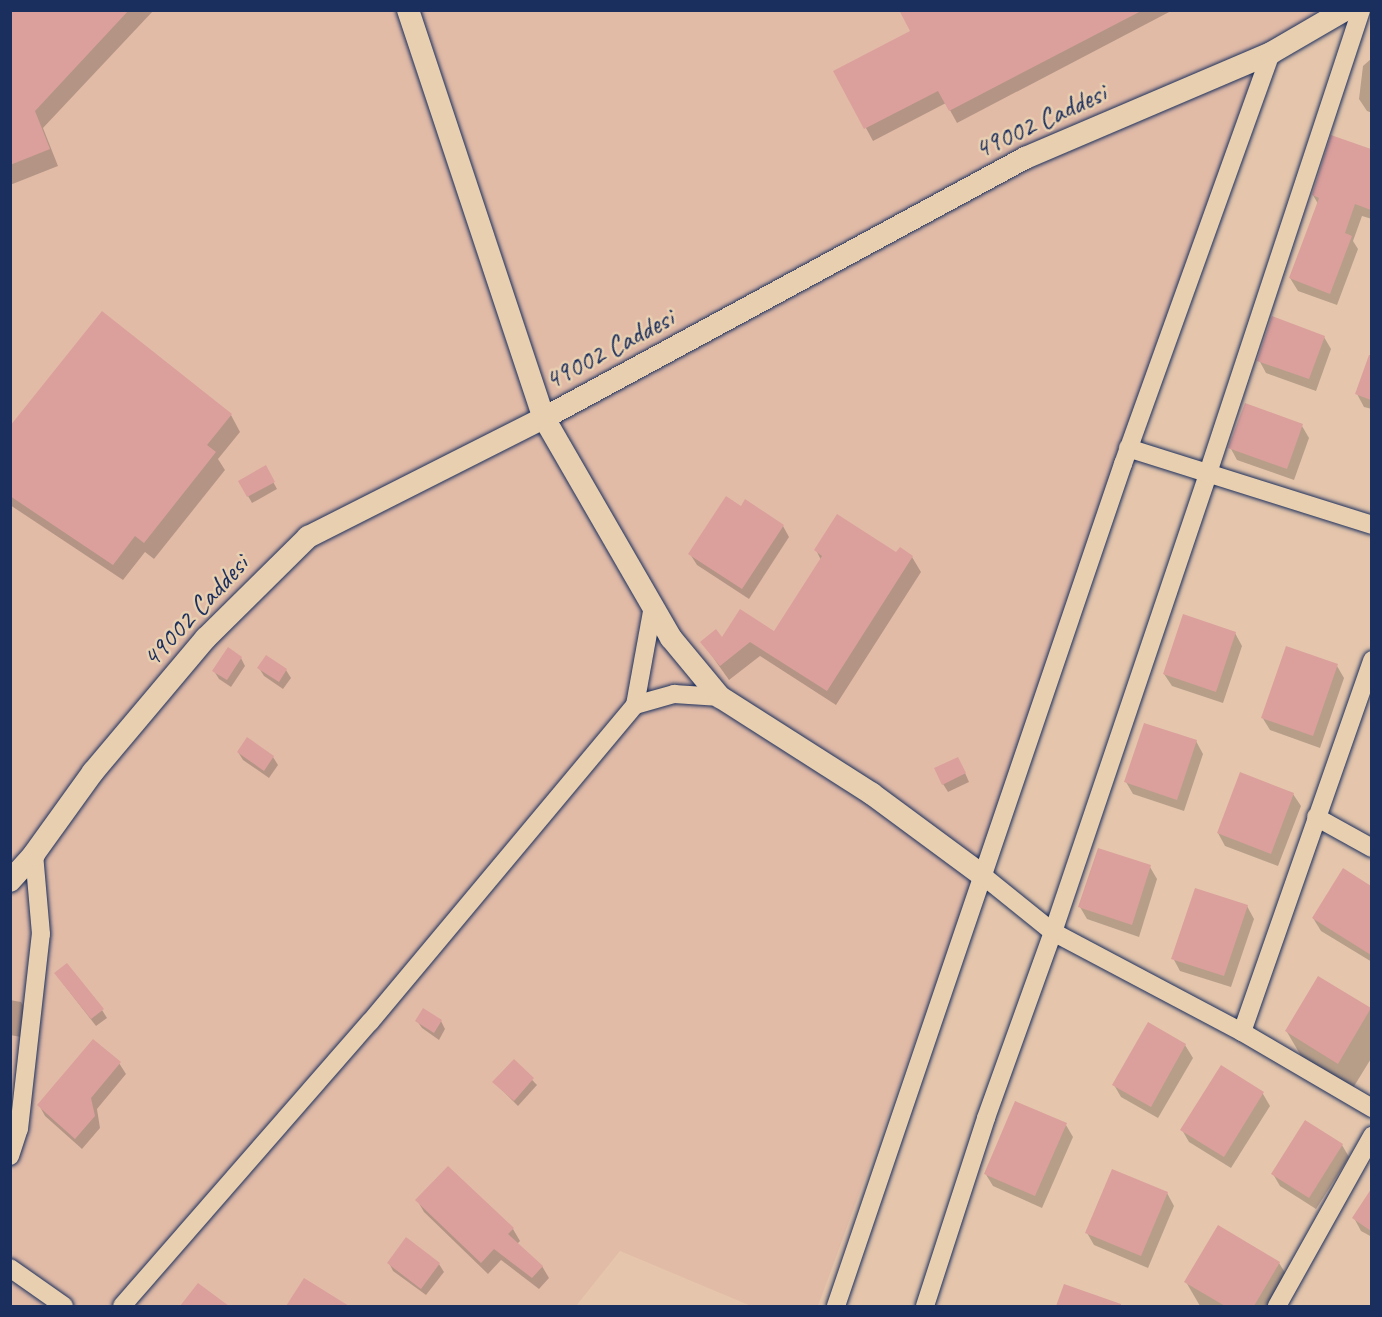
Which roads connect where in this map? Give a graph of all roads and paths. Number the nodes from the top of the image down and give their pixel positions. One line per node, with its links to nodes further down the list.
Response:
1 (408, 10): 5 (street)
2 (1345, 10): 4 (street, 49002 Caddesi)
3 (1360, 10): 7 (street)
4 (1271, 52): 5 (street, 49002 Caddesi); 6 (street)
5 (544, 418): 9 (street); 15 (street, 49002 Caddesi)
6 (1128, 448): 7 (street); 16 (street)
7 (1208, 473): 8 (street); 18 (street)
8 (1371, 525)
9 (652, 606): 11 (street); 12 (street)
10 (1371, 660): 13 (street)
11 (720, 697): 12 (street); 16 (street)
12 (635, 705): 25 (street)
13 (1316, 817): 14 (street); 19 (street)
14 (1371, 848)
15 (34, 854): 17 (street, 49002 Caddesi); 22 (street)
16 (982, 875): 18 (street); 26 (street)
17 (10, 881)
18 (1053, 932): 19 (street); 27 (street)
19 (1242, 1032): 20 (street)
20 (1371, 1108)
21 (1371, 1136): 28 (street)
22 (10, 1156)
23 (10, 1268): 24 (street)
24 (64, 1306)
25 (122, 1306)
26 (836, 1306)
27 (925, 1306)
28 (1277, 1306)

